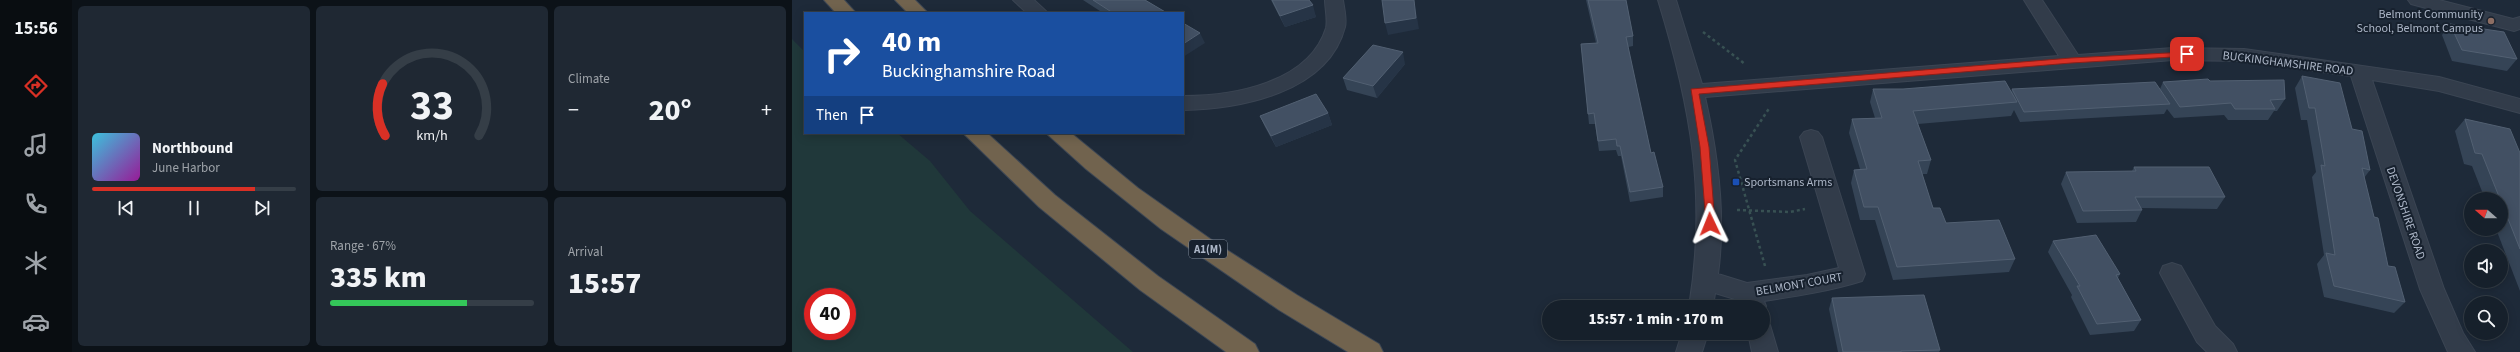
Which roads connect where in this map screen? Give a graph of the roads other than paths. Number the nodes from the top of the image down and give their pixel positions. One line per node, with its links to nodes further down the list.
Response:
1 (833, 0): 8 (highway)
2 (904, 0): 9 (highway)
3 (1022, 0): 10 (street)
4 (1334, 0): 15 (street)
5 (1667, 0): 14 (street)
6 (2033, 0): 12 (street)
7 (2417, 0): 11 (street)
8 (846, 12)
9 (918, 12)
10 (1038, 12)
11 (2520, 23)
12 (2071, 60): 13 (street, BUCKINGHAMSHIRE ROAD); 14 (street, BUCKINGHAMSHIRE ROAD)
13 (2359, 71): 16 (street, BUCKINGHAMSHIRE ROAD); 31 (street, DEVONSHIRE ROAD)
14 (1694, 91): 21 (street)
15 (1184, 103)
16 (2520, 106)
17 (975, 134): 26 (highway)
18 (1058, 134): 27 (highway, A1(M))
19 (1811, 137): 23 (street, BELMONT COURT)
20 (2172, 273): 30 (street)
21 (1707, 281): 22 (street); 23 (street)
22 (1703, 300)
23 (1750, 300)
24 (1693, 340): 28 (street)
25 (1763, 340): 29 (street)
26 (1246, 352)
27 (1370, 352)
28 (1689, 352)
29 (1766, 352)
30 (2224, 352)
31 (2462, 352)

